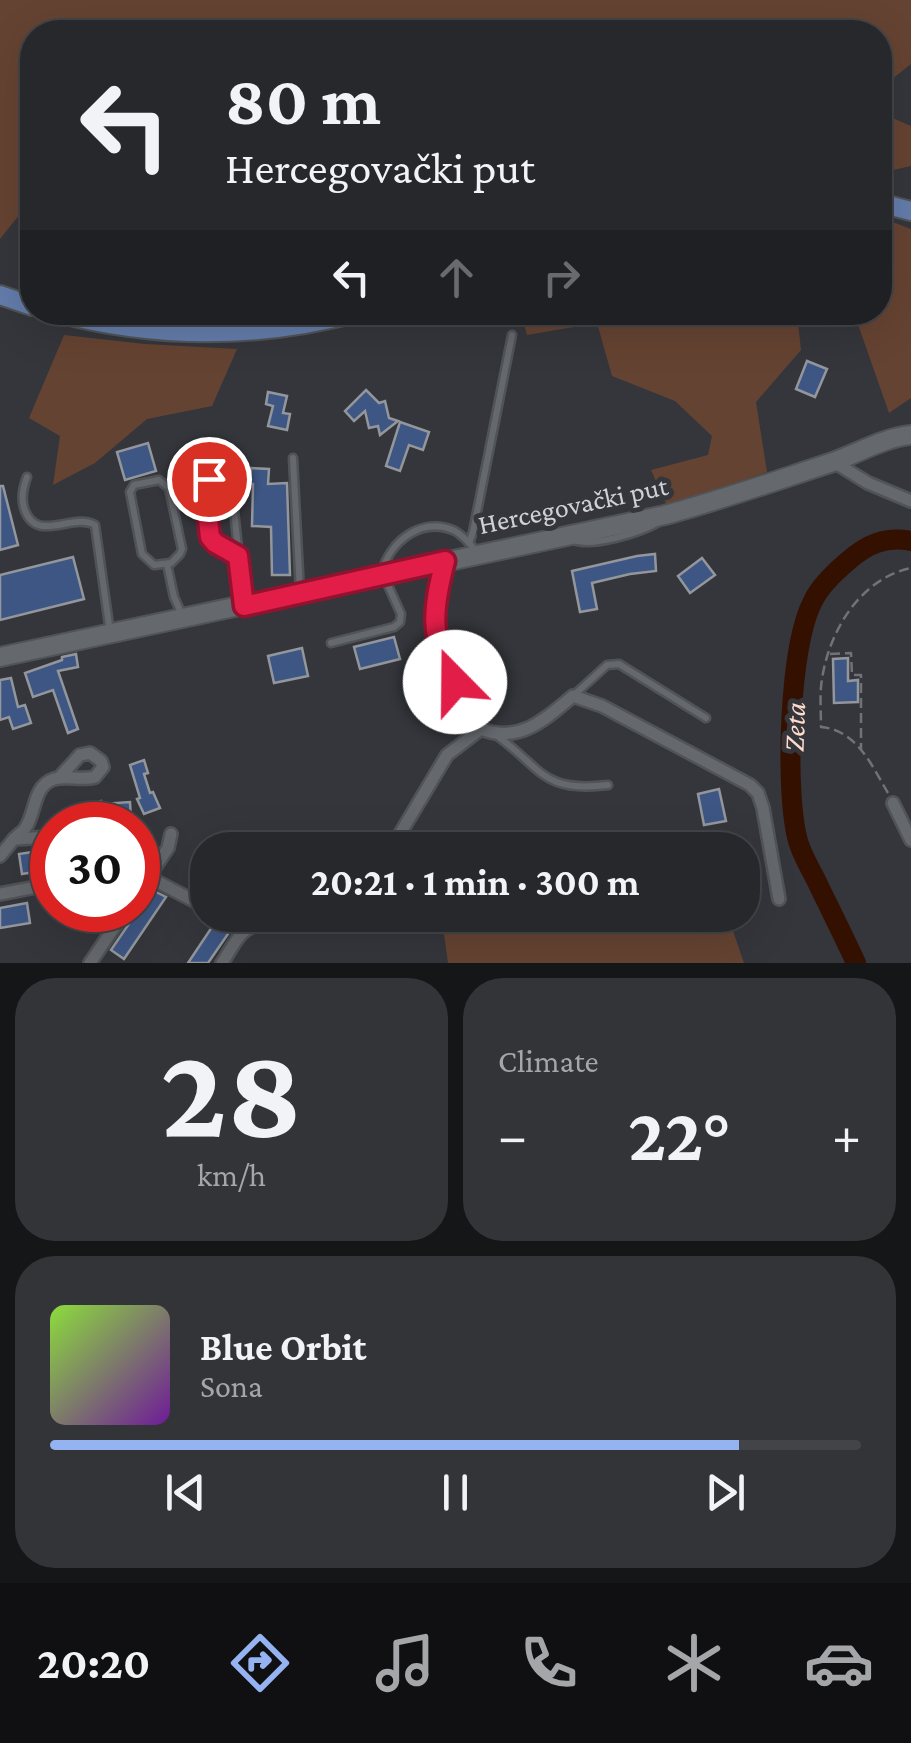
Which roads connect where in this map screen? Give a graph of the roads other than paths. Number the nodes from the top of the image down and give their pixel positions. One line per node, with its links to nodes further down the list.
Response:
1 (117, 325): 2 (main road)
2 (297, 325)
3 (512, 334): 11 (lane)
4 (911, 427): 6 (main road)
5 (911, 435): 6 (main road)
6 (889, 438): 8 (main road, Hercegovački put)
7 (293, 458): 16 (lane)
8 (834, 462): 10 (street); 11 (main road, Hercegovački put)
9 (27, 477): 19 (lane)
10 (911, 501)
11 (474, 548): 13 (main road, Hercegovački put); 15 (lane)
12 (238, 556): 12 (lane); 17 (lane)
13 (445, 561): 15 (main road, Hercegovački put); 24 (street)
14 (167, 564): 14 (lane); 18 (lane)
15 (382, 575): 16 (main road, Hercegovački put); 20 (lane)
16 (300, 594): 17 (main road, Hercegovački put)
17 (244, 606): 18 (main road, Hercegovački put)
18 (182, 619): 19 (main road, Hercegovački put)
19 (110, 634): 21 (main road, Hercegovački put)
20 (330, 642)
21 (0, 656)
22 (572, 696): 23 (lane); 24 (street); 39 (street)
23 (706, 718)
24 (487, 731): 26 (lane); 28 (street)
25 (59, 778): 31 (street)
26 (608, 784)
27 (893, 803): 32 (street)
28 (399, 832)
29 (171, 834): 34 (street)
30 (30, 838): 31 (street)
31 (14, 839): 33 (street)
32 (911, 840)
33 (0, 856)
34 (160, 860)
35 (160, 883): 38 (street)
36 (30, 889): 37 (street)
37 (0, 894)
38 (190, 899)
39 (779, 899)
40 (111, 932): 42 (street)
41 (243, 932): 43 (street)
42 (90, 963)
43 (222, 963)

